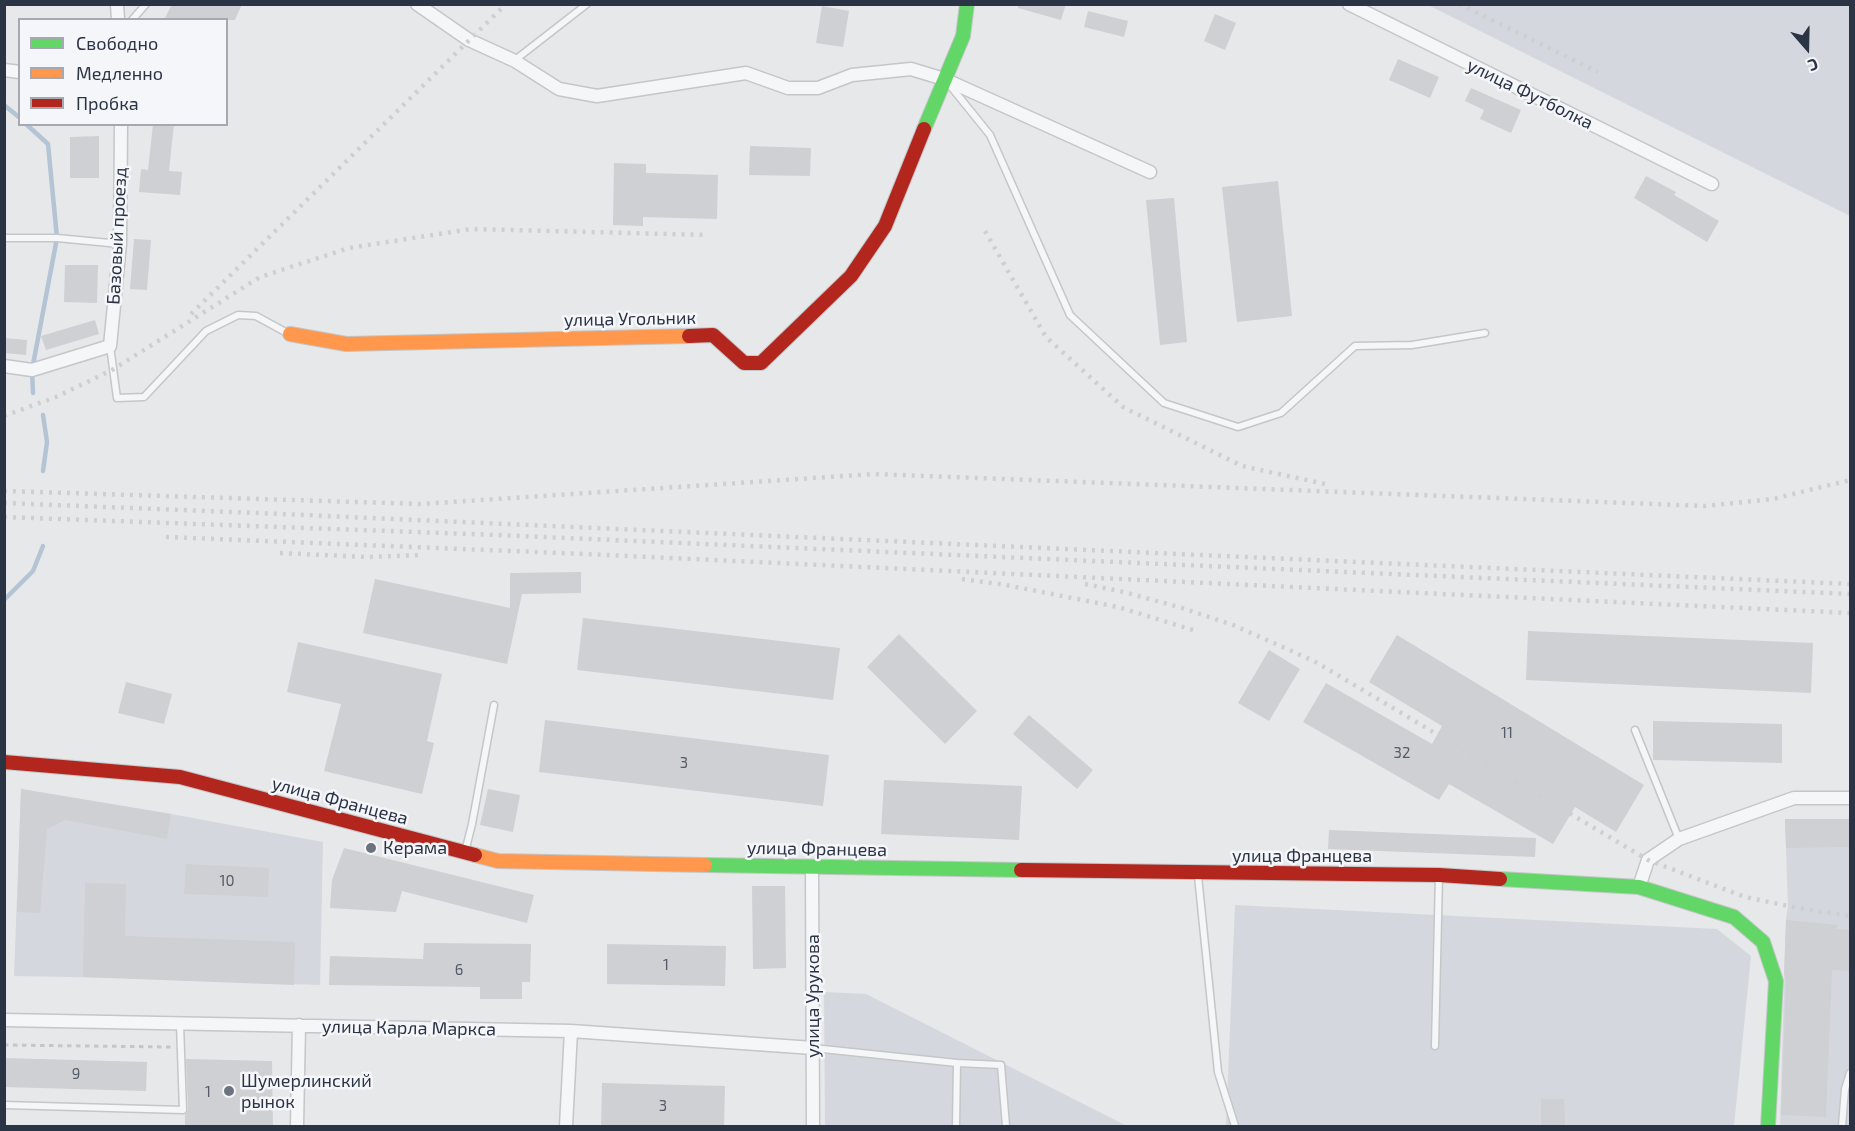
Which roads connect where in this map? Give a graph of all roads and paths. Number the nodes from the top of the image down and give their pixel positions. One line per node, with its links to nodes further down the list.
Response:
1 (147, 4): 6 (lane)
2 (417, 4): 7 (street)
3 (587, 4): 7 (lane)
4 (967, 4): 8 (street, улица Угольник)
5 (1348, 4): 11 (street, улица Футболка)
6 (134, 18)
7 (514, 61): 8 (street)
8 (944, 79): 10 (street); 14 (lane); 15 (street, улица Угольник)
9 (121, 126): 13 (street, Базовый проезд)
10 (1150, 172)
11 (1712, 184)
12 (4, 238): 13 (lane)
13 (120, 244): 16 (street, Базовый проезд)
14 (1485, 333)
15 (290, 334): 16 (lane)
16 (110, 346): 17 (street)
17 (4, 366)
18 (494, 705): 23 (lane)
19 (1635, 730): 22 (lane)
20 (4, 762): 23 (street, улица Францева)
21 (1851, 798): 22 (street)
22 (1679, 839): 27 (street)
23 (465, 852): 24 (street, улица Францева)
24 (812, 867): 25 (street, улица Францева); 35 (street, улица Урукова)
25 (1198, 873): 26 (street, улица Францева); 44 (lane)
26 (1439, 875): 27 (street, улица Францева); 33 (lane)
27 (1639, 887): 45 (street, улица Францева)
28 (4, 1020): 29 (street, улица Карла Маркса)
29 (180, 1023): 30 (street, улица Карла Маркса); 34 (lane)
30 (299, 1025): 31 (street, улица Карла Маркса); 39 (street)
31 (570, 1031): 35 (street, улица Карла Маркса); 40 (street)
32 (4, 1045): 34 (path)
33 (1435, 1046)
34 (180, 1047): 38 (lane)
35 (813, 1048): 36 (lane); 41 (street, улица Урукова)
36 (957, 1063): 42 (lane); 43 (lane)
37 (1851, 1073): 46 (lane)
38 (4, 1105)
39 (297, 1126)
40 (566, 1126)
41 (813, 1126)
42 (956, 1126)
43 (1006, 1126)
44 (1235, 1126)
45 (1768, 1126)
46 (1842, 1126)

